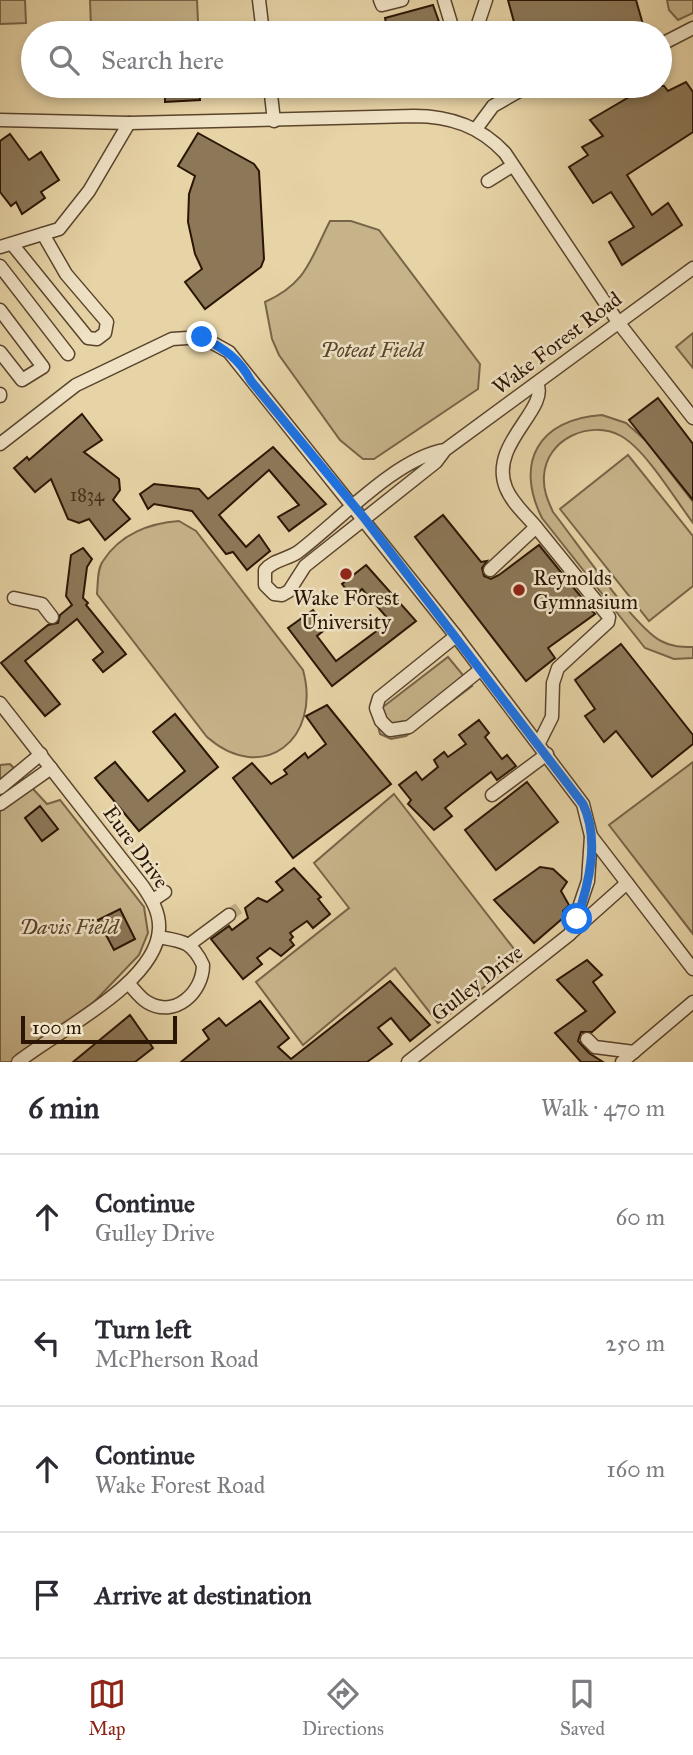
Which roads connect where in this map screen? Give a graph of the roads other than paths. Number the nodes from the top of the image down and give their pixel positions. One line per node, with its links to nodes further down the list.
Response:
1 (260, 0): 6 (street)
2 (380, 0): 3 (street)
3 (402, 0)
4 (444, 0): 7 (street)
5 (486, 0): 8 (street)
6 (262, 21)
7 (450, 21)
8 (479, 21)
9 (693, 28): 10 (street)
10 (672, 39)
11 (271, 98): 14 (street)
12 (507, 98): 16 (street)
13 (0, 120): 15 (street)
14 (274, 121): 15 (street); 16 (street)
15 (129, 123): 19 (street)
16 (476, 129): 17 (street)
17 (513, 166): 18 (street); 24 (street)
18 (488, 181)
19 (43, 234): 20 (street); 20 (street)
20 (6, 246)
21 (0, 266): 26 (street)
22 (693, 268): 24 (street, Wake Forest Road)
23 (0, 310): 25 (street)
24 (618, 322): 27 (street, Wake Forest Road); 28 (street)
25 (0, 352)
26 (68, 354)
27 (537, 383): 30 (street, Wake Forest Road); 33 (street)
28 (693, 418)
29 (0, 444): 31 (street)
30 (445, 450): 31 (street, Wake Forest Road); 32 (street, Wake Forest Road)
31 (353, 505): 32 (street); 32 (street, Wake Forest Road)
32 (365, 519): 37 (street)
33 (536, 527): 34 (street); 40 (street)
34 (490, 570)
35 (14, 598): 36 (street)
36 (52, 617)
37 (456, 636): 38 (street); 38 (street)
38 (480, 670): 40 (street)
39 (0, 703): 41 (street)
40 (543, 748): 44 (street); 46 (street)
41 (41, 754): 42 (street); 43 (street)
42 (51, 768): 45 (street); 49 (street, Eure Drive)
43 (0, 788)
44 (492, 795)
45 (0, 804)
46 (591, 835): 47 (street); 51 (street)
47 (627, 883): 51 (street, Gulley Drive); 54 (street)
48 (165, 892): 49 (street)
49 (153, 900): 52 (street, Eure Drive)
50 (229, 915): 53 (street)
51 (570, 934): 60 (street, Gulley Drive)
52 (158, 937): 53 (street); 55 (street)
53 (190, 943): 55 (street)
54 (693, 969)
55 (128, 983): 59 (street)
56 (693, 1002): 58 (street)
57 (587, 1039): 58 (street)
58 (634, 1052): 61 (street)
59 (18, 1062)
60 (408, 1062)
61 (622, 1062)

